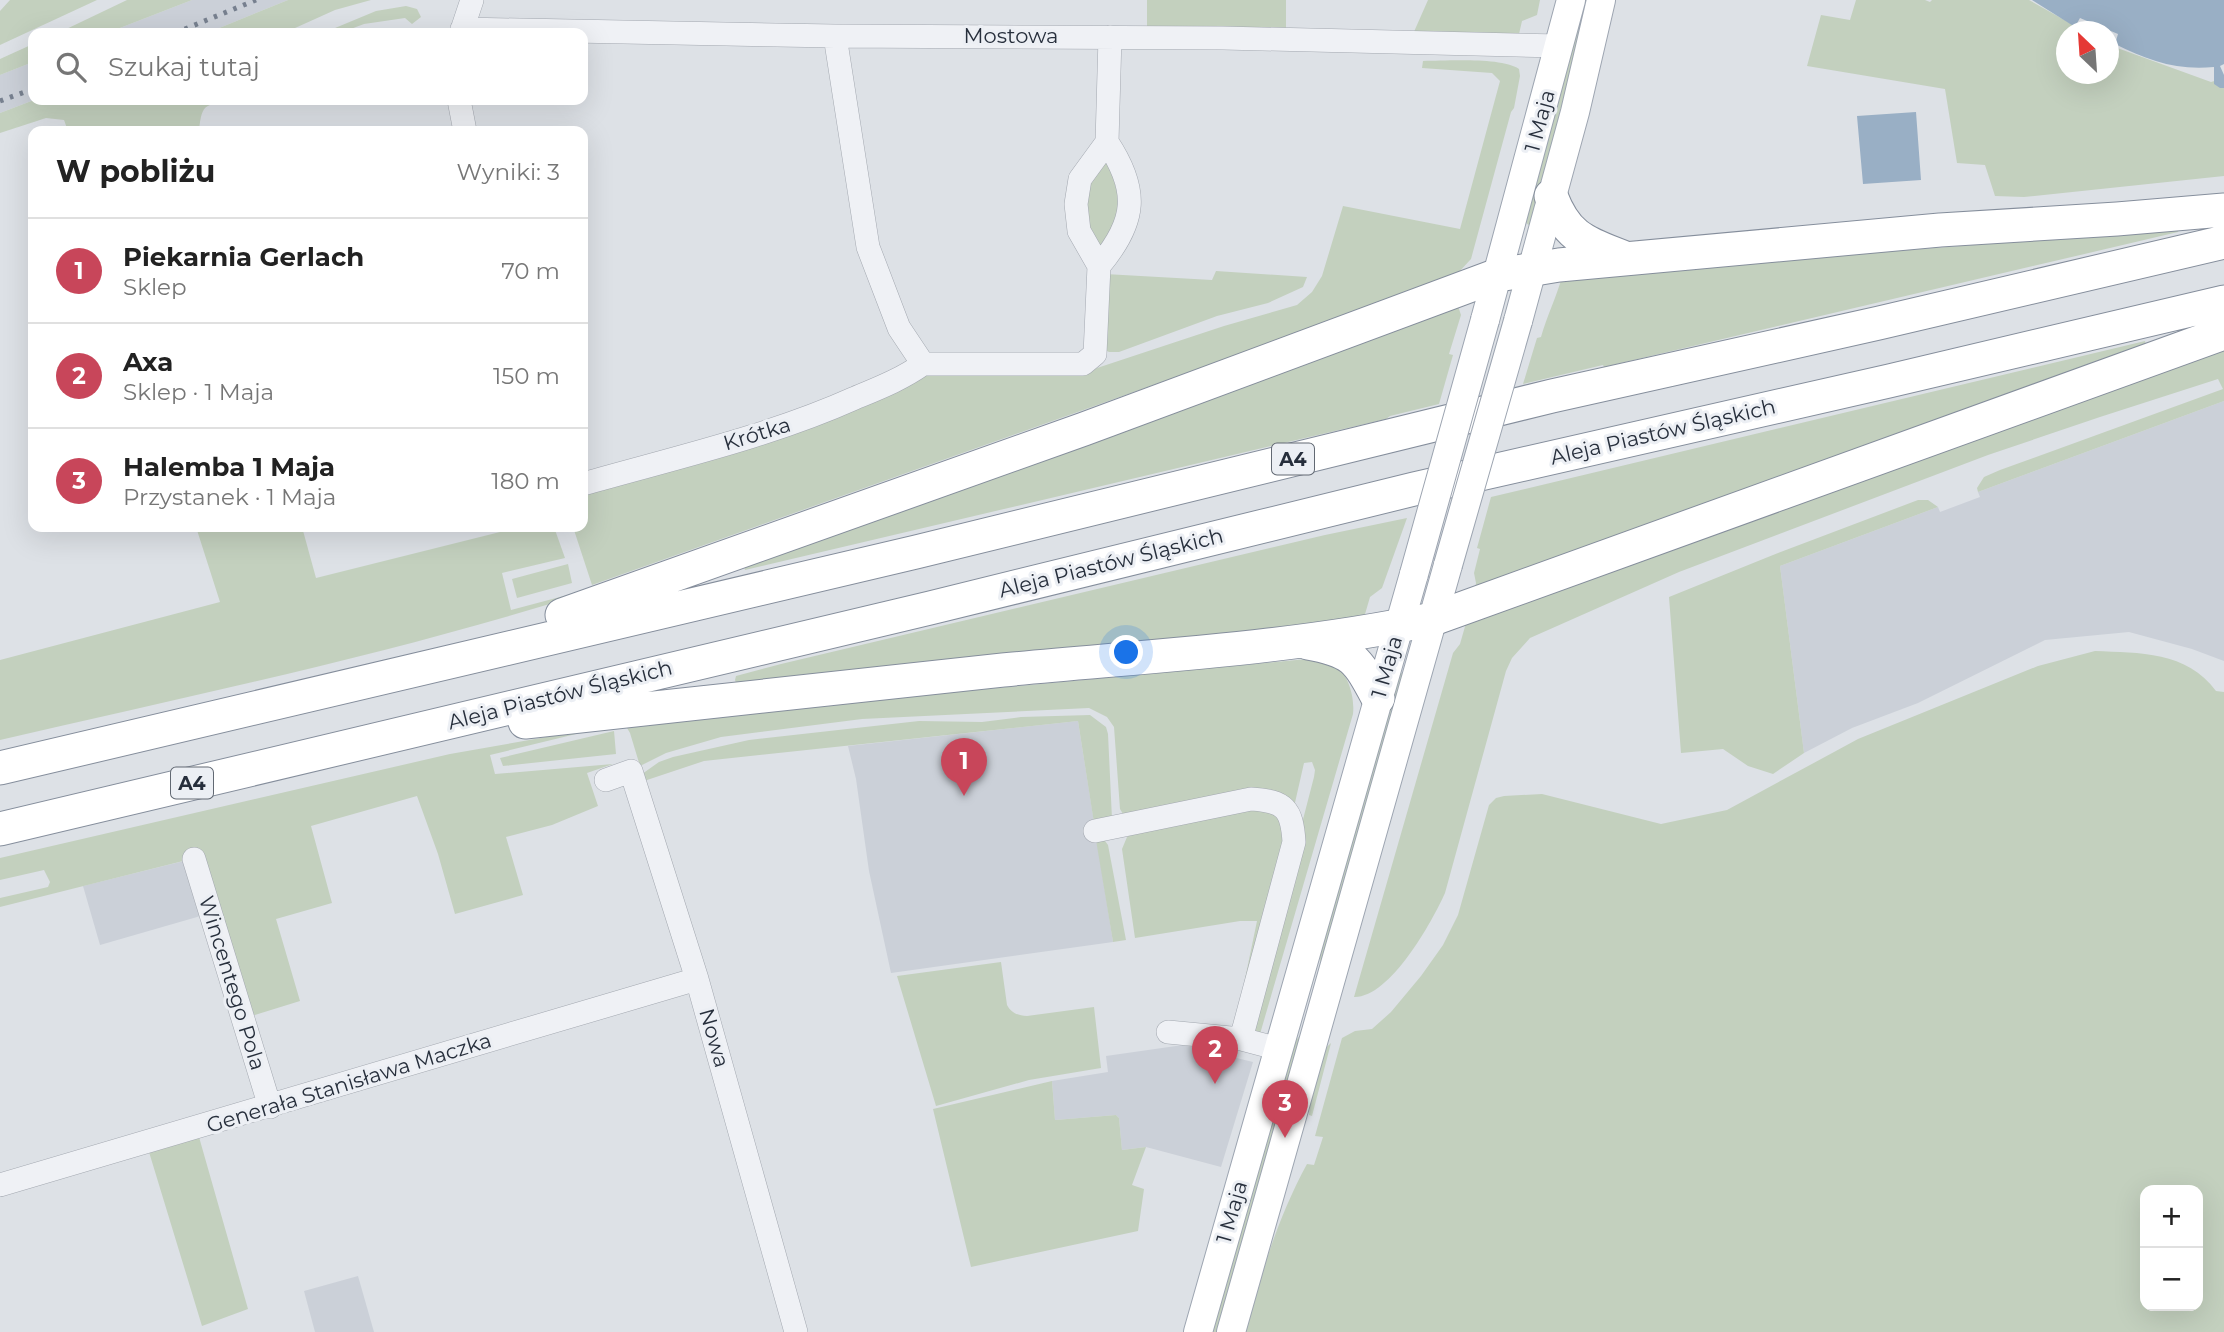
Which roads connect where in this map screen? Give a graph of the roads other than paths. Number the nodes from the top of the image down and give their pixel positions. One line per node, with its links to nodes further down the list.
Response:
1 (472, 0): 4 (street)
2 (1571, 0): 8 (main road, 1 Maja)
3 (1601, 0): 12 (main road, 1 Maja)
4 (463, 28)
5 (588, 33): 6 (street, Mostowa)
6 (835, 36): 7 (street, Mostowa); 21 (street)
7 (1110, 37): 8 (street, Mostowa); 11 (street)
8 (1559, 46): 18 (main road, 1 Maja)
9 (460, 105): 10 (street)
10 (464, 126)
11 (1107, 142): 16 (street); 16 (street)
12 (1551, 196): 15 (highway); 17 (main road, 1 Maja)
13 (2224, 210): 15 (highway)
14 (2224, 242): 26 (highway, A4)
15 (1627, 259): 17 (highway)
16 (1099, 266): 21 (street)
17 (1533, 268): 18 (highway); 23 (main road, 1 Maja, bridge)
18 (1498, 275): 24 (main road, 1 Maja, bridge); 26 (highway)
19 (2224, 302): 28 (highway, Aleja Piastów Śląskich / A4)
20 (2224, 333): 23 (highway)
21 (923, 364): 22 (street, Krótka)
22 (588, 483)
23 (1433, 619): 24 (highway); 42 (main road, 1 Maja)
24 (1398, 626): 25 (highway); 27 (main road, 1 Maja)
25 (1295, 641): 27 (highway); 28 (highway)
26 (364, 682): 29 (highway, A4)
27 (1378, 698): 37 (main road, 1 Maja)
28 (383, 738): 31 (highway, Aleja Piastów Śląskich / A4)
29 (0, 768)
30 (606, 780): 34 (street, Nowa)
31 (0, 829)
32 (1095, 831): 36 (street)
33 (194, 859): 38 (street, Wincentego Pola)
34 (697, 979): 38 (street, Generała Stanisława Maczka); 40 (street, Nowa)
35 (1168, 1032): 36 (street)
36 (1241, 1039): 37 (street)
37 (1279, 1049): 41 (main road, 1 Maja)
38 (270, 1107): 39 (street, Generała Stanisława Maczka)
39 (0, 1185)
40 (796, 1332)
41 (1198, 1332)
42 (1231, 1332)

